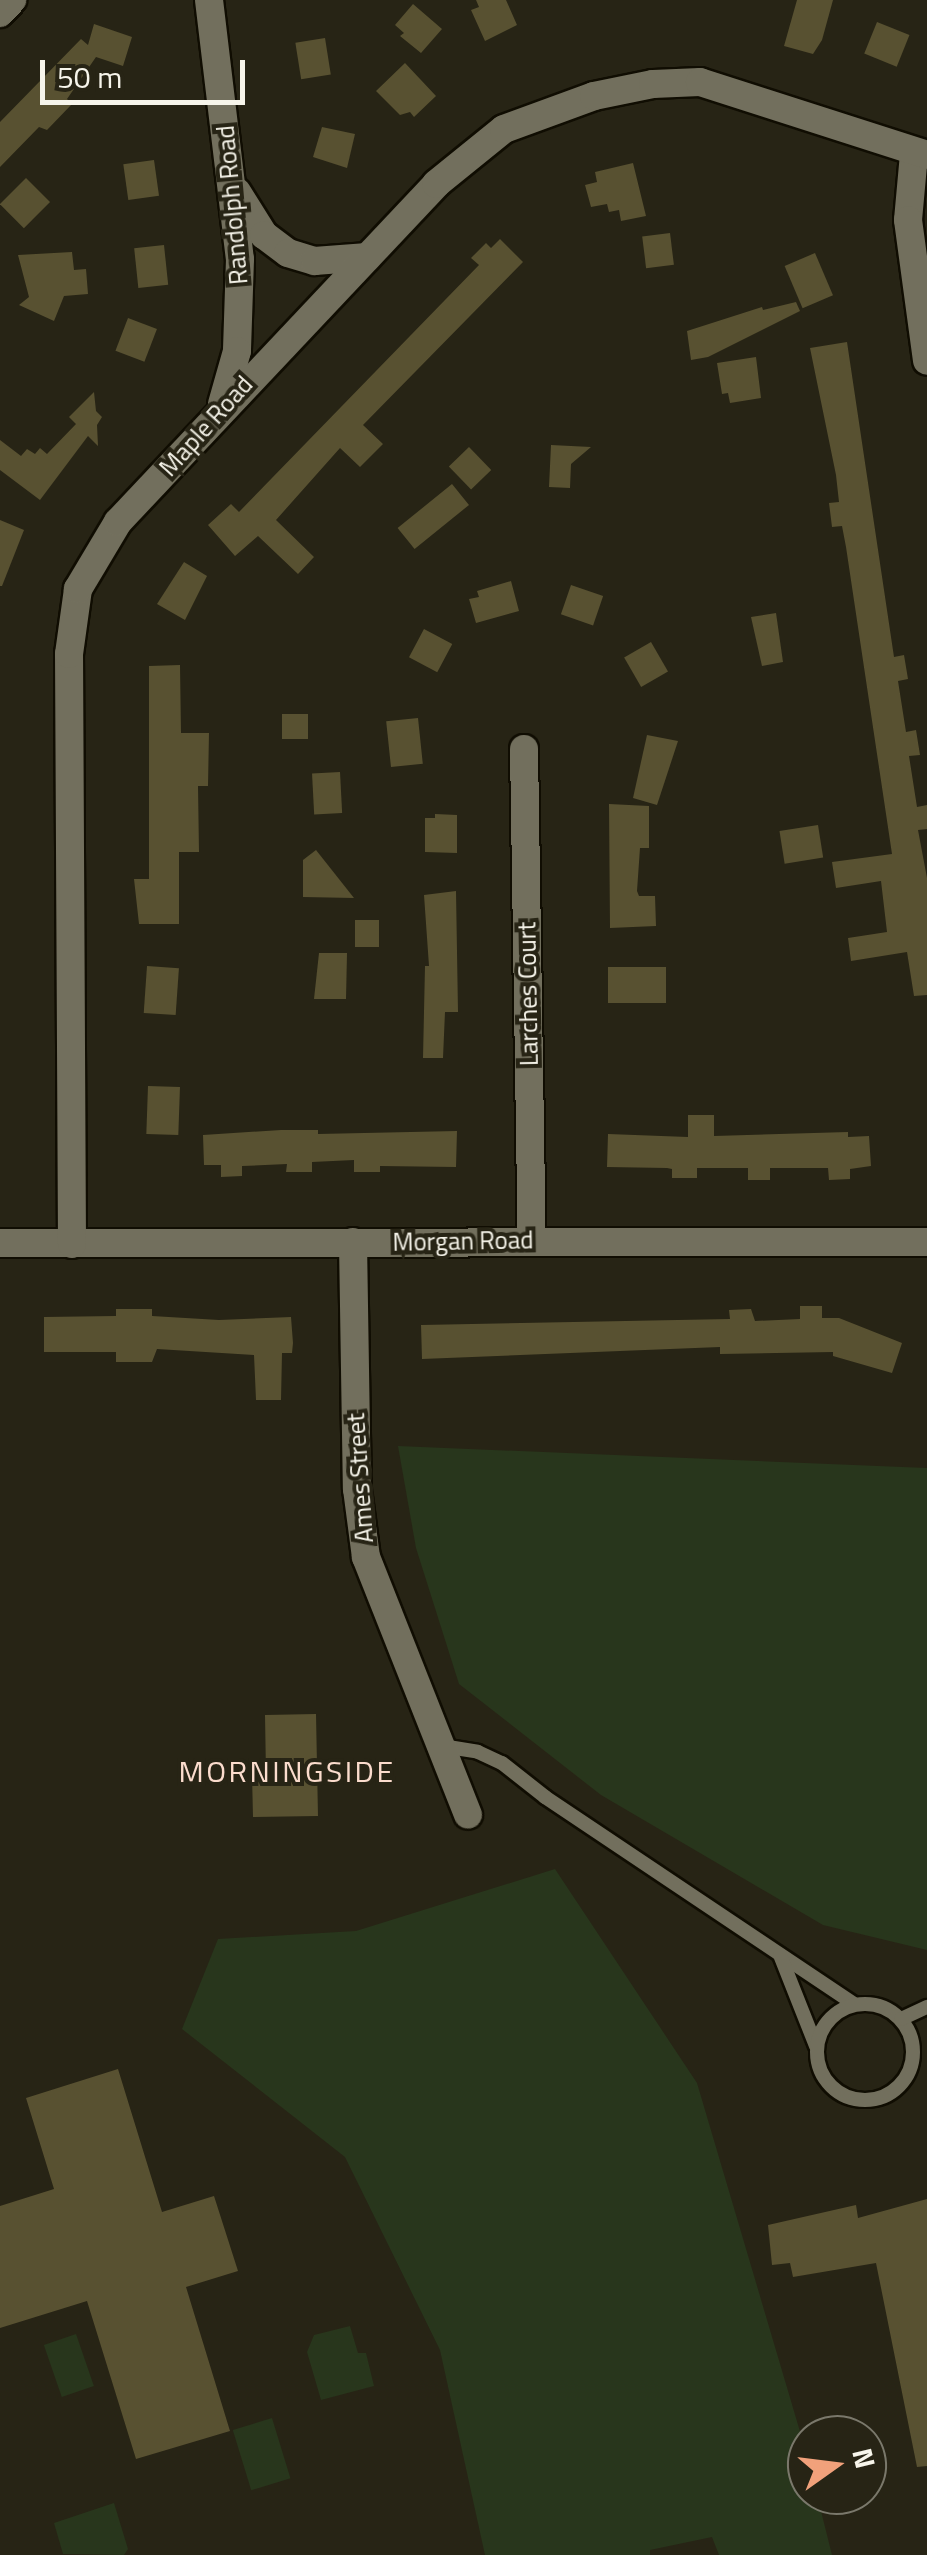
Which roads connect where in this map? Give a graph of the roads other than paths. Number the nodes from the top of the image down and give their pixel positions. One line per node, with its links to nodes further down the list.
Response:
1 (12, 0): 3 (street)
2 (209, 0): 5 (street, Randolph Road)
3 (0, 12)
4 (921, 155): 6 (street, Maple Road); 7 (street)
5 (233, 186): 6 (street); 8 (street, Randolph Road)
6 (367, 257): 8 (street, Maple Road)
7 (927, 361)
8 (220, 409): 14 (street, Maple Road)
9 (524, 749): 10 (street, Larches Court)
10 (532, 1240): 11 (street, Morgan Road); 12 (street, Morgan Road)
11 (353, 1242): 14 (street, Morgan Road); 15 (street, Ames Street)
12 (927, 1242)
13 (0, 1243): 14 (street, Morgan Road)
14 (72, 1244)
15 (441, 1746): 16 (street, Ames Street); 17 (lane)
16 (468, 1814)
17 (780, 1955): 18 (lane); 21 (lane)
18 (854, 2004): 20 (lane); 21 (lane)
19 (927, 2007): 20 (lane)
20 (901, 2020): 21 (lane)
21 (816, 2046)

